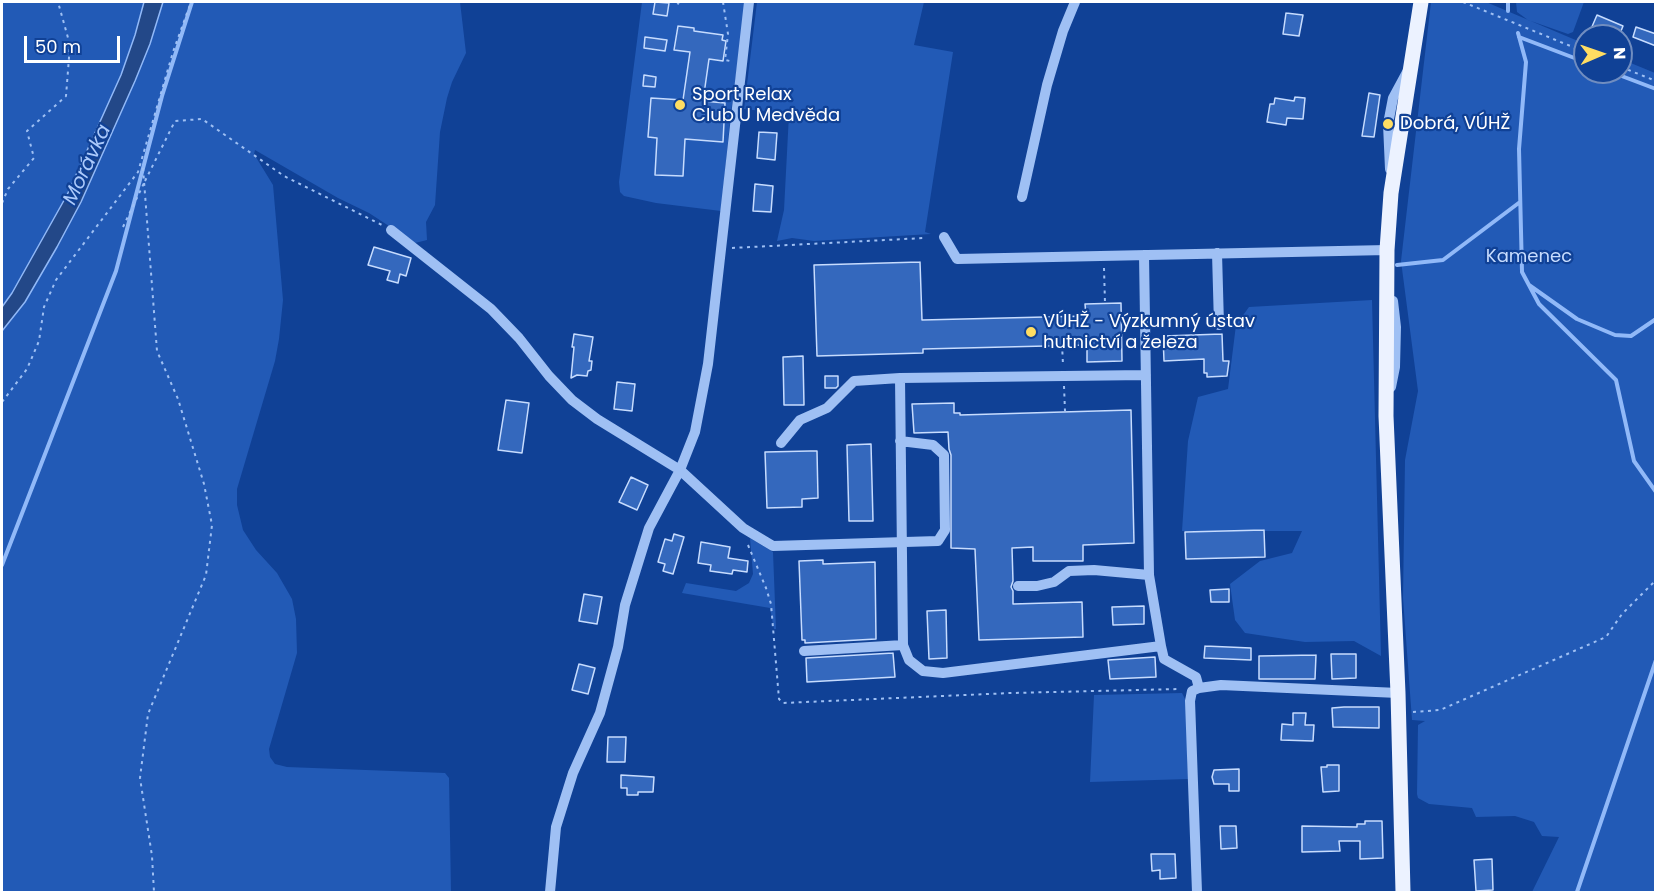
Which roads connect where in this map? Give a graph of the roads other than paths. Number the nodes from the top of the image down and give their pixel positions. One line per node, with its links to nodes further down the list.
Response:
1 (749, 2): 15 (street)
2 (1075, 2): 4 (street)
3 (1421, 2): 7 (main road)
4 (1022, 197)
5 (391, 230): 15 (street)
6 (944, 237): 9 (street)
7 (1387, 250): 8 (street); 23 (main road)
8 (1217, 253): 9 (street); 10 (street)
9 (1144, 255): 11 (street)
10 (1219, 325)
11 (1146, 375): 12 (street); 17 (street)
12 (900, 378): 13 (street); 14 (street)
13 (900, 441): 16 (street); 16 (street)
14 (781, 444)
15 (680, 470): 16 (street); 24 (street)
16 (902, 542): 19 (street)
17 (1149, 575): 18 (street); 20 (street)
18 (1018, 586)
19 (903, 645): 20 (street); 21 (street)
20 (1161, 646): 22 (street)
21 (804, 651)
22 (1199, 688): 23 (street); 25 (street)
23 (1398, 693): 26 (main road)
24 (550, 892)
25 (1197, 892)
26 (1403, 892)

